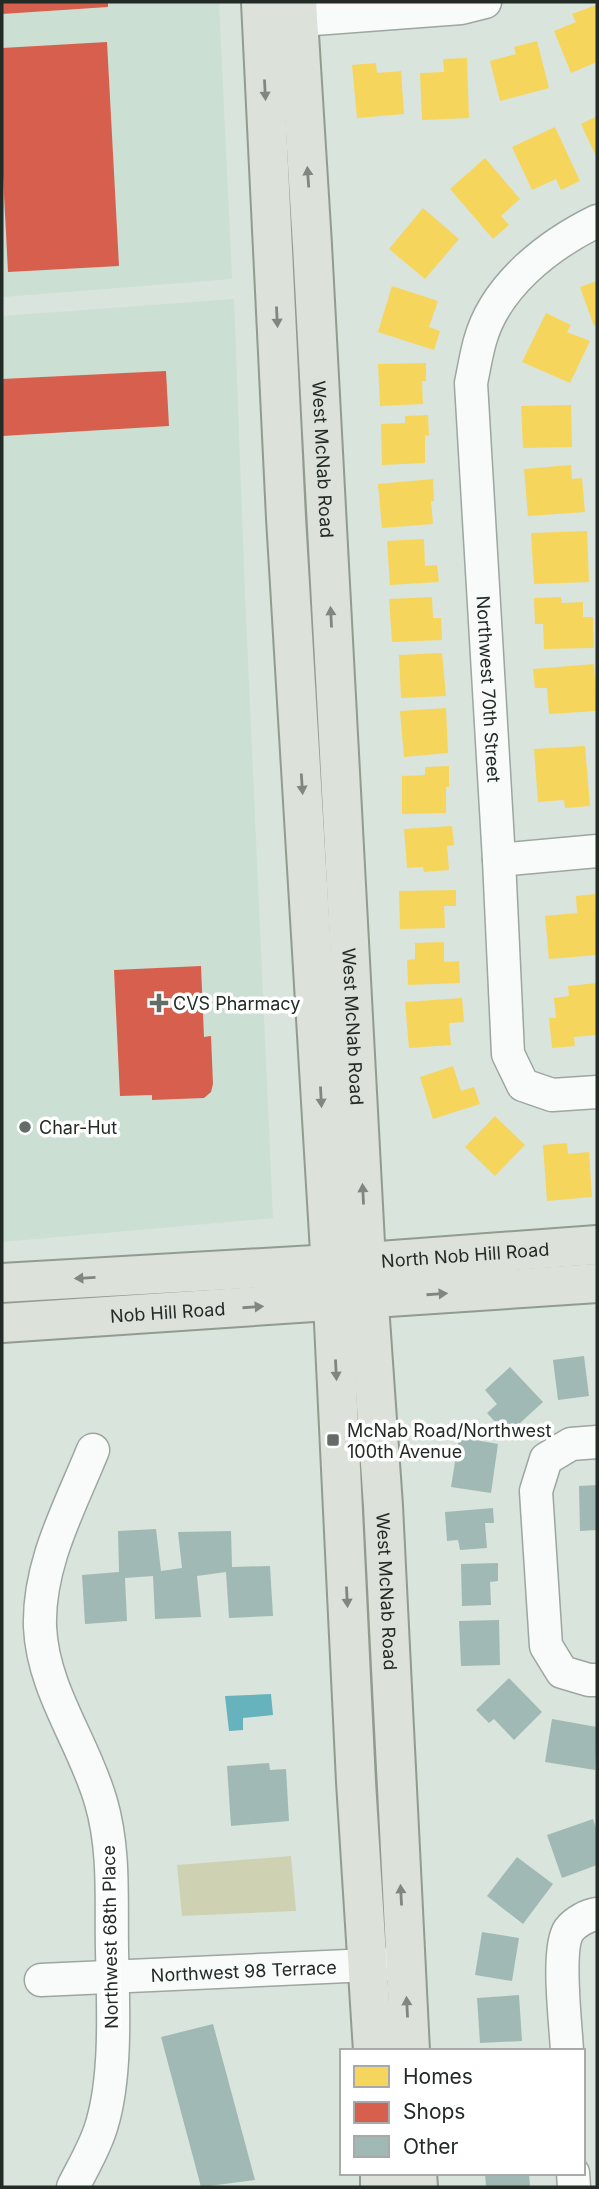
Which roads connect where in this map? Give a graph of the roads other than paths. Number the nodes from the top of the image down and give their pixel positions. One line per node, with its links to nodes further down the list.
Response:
1 (485, 2): 2 (street)
2 (279, 12): 8 (main road, West McNab Road)
3 (597, 221): 5 (street, Northwest 70th Street)
4 (597, 851): 5 (street)
5 (499, 860): 6 (street, Northwest 70th Street)
6 (597, 1093)
7 (597, 1245): 8 (main road, North Nob Hill Road)
8 (350, 1282): 9 (main road, one-way to 9); 10 (main road, North Nob Hill Road, one-way to 10); 11 (main road, Nob Hill Road, one-way to 8); 16 (main road, West McNab Road)
9 (2, 1283)
10 (597, 1283)
11 (2, 1323)
12 (597, 1443): 14 (street)
13 (93, 1450): 17 (street, Northwest 68th Place)
14 (597, 1679)
15 (597, 1914): 21 (street)
16 (386, 1965): 17 (street, Northwest 98 Terrace); 19 (main road, West McNab Road); 20 (main road, West McNab Road, one-way to 16)
17 (112, 1978): 18 (street, Northwest 98 Terrace); 22 (street, Northwest 68th Place)
18 (40, 1980)
19 (373, 2049)
20 (409, 2049)
21 (567, 2049)
22 (73, 2187)

